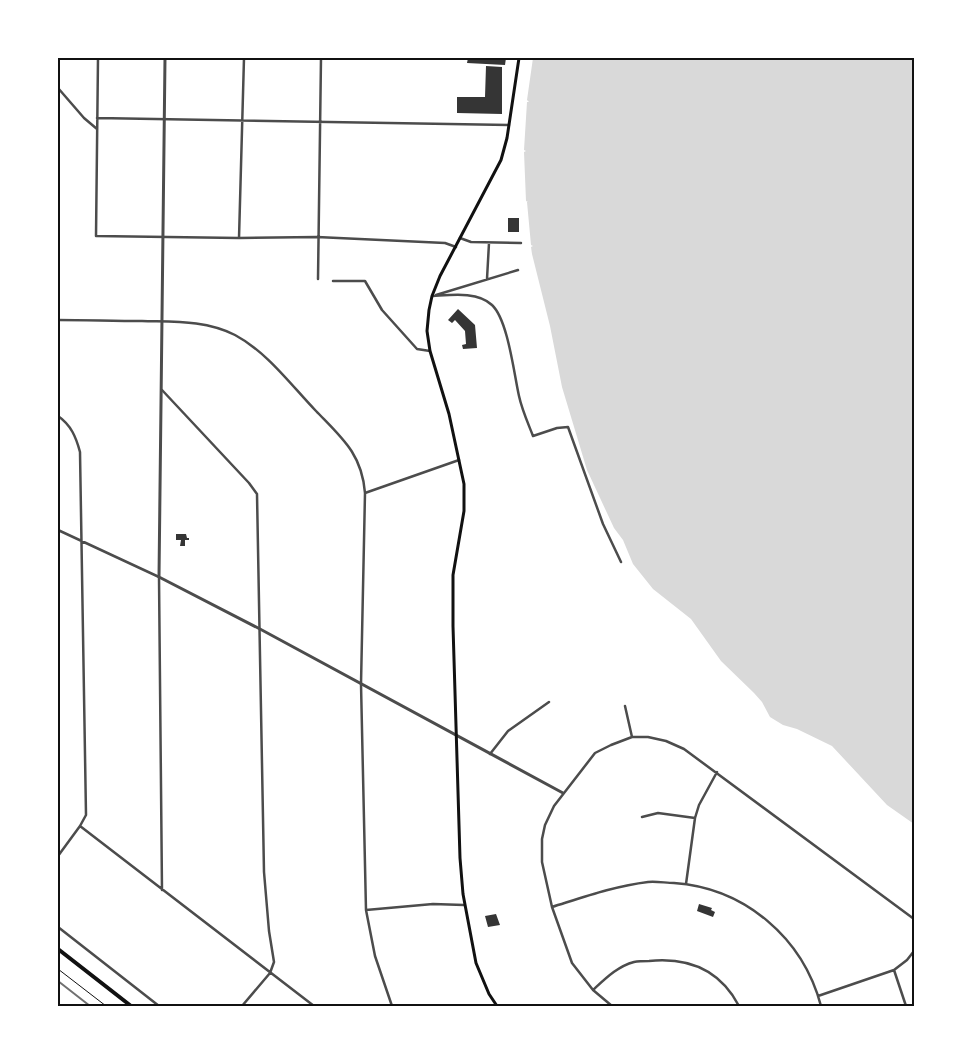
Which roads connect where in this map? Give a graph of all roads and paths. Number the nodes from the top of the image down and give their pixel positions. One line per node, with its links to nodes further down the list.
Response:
1 (98, 58): 7 (street)
2 (165, 58): 8 (street)
3 (244, 58): 9 (street)
4 (321, 58): 10 (street)
5 (519, 58): 11 (main road)
6 (58, 88): 12 (street)
7 (97, 118): 8 (street); 12 (street)
8 (165, 119): 9 (street); 14 (street)
9 (243, 120): 10 (street); 15 (street)
10 (319, 121): 11 (street); 13 (street)
11 (509, 126): 16 (main road)
12 (97, 129): 14 (street)
13 (317, 237): 15 (street); 19 (street); 21 (street)
14 (163, 238): 15 (street); 26 (street)
15 (240, 238)
16 (460, 238): 18 (street); 19 (main road)
17 (521, 242): 18 (street)
18 (489, 243): 22 (street)
19 (456, 247): 24 (main road)
20 (518, 270): 22 (street)
21 (318, 280)
22 (488, 280): 24 (street)
23 (333, 281): 27 (street)
24 (432, 296): 27 (main road); 34 (street)
25 (58, 320): 26 (street)
26 (162, 322): 28 (street); 31 (street)
27 (430, 351): 30 (main road)
28 (162, 390): 35 (street); 36 (street)
29 (58, 416): 33 (street)
30 (459, 460): 31 (street); 40 (main road)
31 (365, 494): 37 (street)
32 (58, 530): 33 (street)
33 (81, 542): 35 (street); 47 (street)
34 (621, 562)
35 (159, 577): 36 (street); 50 (street)
36 (260, 629): 37 (street); 60 (street)
37 (361, 684): 40 (street); 53 (street)
38 (549, 702): 42 (street)
39 (625, 706): 41 (street)
40 (457, 736): 42 (street); 51 (main road)
41 (632, 737): 43 (street); 44 (street)
42 (490, 754): 44 (street)
43 (717, 772): 46 (street); 54 (street)
44 (563, 794): 52 (street)
45 (642, 817): 46 (street)
46 (695, 818): 49 (street)
47 (80, 826): 48 (street); 50 (street)
48 (58, 856)
49 (686, 884): 52 (street); 62 (street)
50 (162, 890): 60 (street)
51 (464, 905): 53 (street); 69 (main road)
52 (552, 907): 61 (street)
53 (366, 910): 68 (street)
54 (914, 919)
55 (58, 928): 65 (street)
56 (58, 949): 64 (main road)
57 (914, 951): 59 (street)
58 (58, 969): 63 (path)
59 (894, 970): 62 (street); 73 (street)
60 (270, 973): 66 (street); 67 (street)
61 (592, 990): 70 (street); 71 (street)
62 (818, 996): 72 (street)
63 (106, 1006)
64 (131, 1006)
65 (159, 1006)
66 (242, 1006)
67 (314, 1006)
68 (392, 1006)
69 (497, 1006)
70 (612, 1006)
71 (739, 1006)
72 (821, 1006)
73 (906, 1006)

